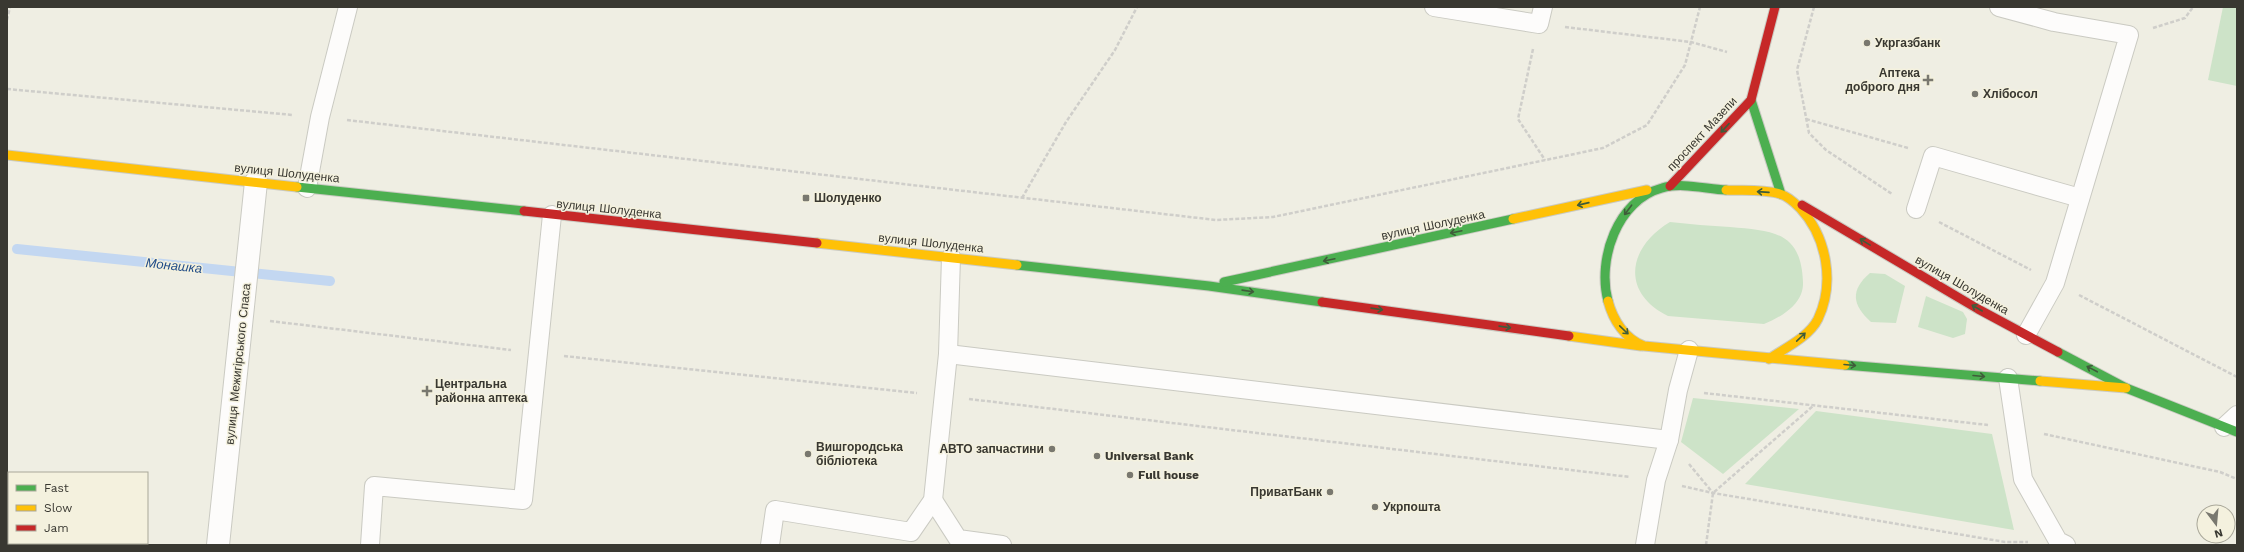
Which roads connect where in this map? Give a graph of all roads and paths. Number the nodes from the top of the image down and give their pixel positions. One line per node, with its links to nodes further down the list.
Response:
1 (10, 7): 11 (path)
2 (348, 7): 17 (lane)
3 (1137, 7): 26 (path)
4 (1434, 7): 10 (lane)
5 (1700, 7): 13 (path)
6 (1774, 7): 16 (main road, проспект Мазепи)
7 (1814, 7): 18 (path)
8 (1999, 7): 12 (lane)
9 (2193, 7): 12 (path)
10 (1541, 15): 13 (path); 21 (path)
11 (7, 20)
12 (2129, 34): 27 (lane)
13 (1691, 42): 14 (path); 21 (path)
14 (1727, 52)
15 (7, 89): 17 (path)
16 (1752, 100): 23 (main road, проспект Мазепи, one-way to 23); 25 (main road, проспект Мазепи)
17 (320, 117): 24 (lane); 26 (path)
18 (1806, 119): 20 (path); 28 (path)
19 (7, 155): 22 (main road, вулиця Шолуденка)
20 (1933, 156): 27 (lane); 28 (lane)
21 (1545, 160): 26 (path)
22 (256, 182): 24 (main road, вулиця Шолуденка); 33 (street, вулиця Межигірського Спаса)
23 (1666, 186): 25 (main road, вулиця Шолуденка, one-way to 23); 32 (main road, вулиця Шолуденка, one-way to 32); 35 (main road, проспект Мазепи, one-way to 35)
24 (307, 188): 29 (main road, вулиця Шолуденка)
25 (1785, 195): 34 (main road, вулиця Шолуденка, one-way to 25); 39 (main road, one-way to 25)
26 (1022, 198)
27 (2080, 198): 31 (lane)
28 (1916, 209): 31 (path)
29 (552, 215): 30 (main road, вулиця Шолуденка); 37 (lane)
30 (951, 257): 32 (main road, вулиця Шолуденка); 38 (lane)
31 (2055, 283): 34 (lane); 40 (path)
32 (1209, 286): 35 (main road, вулиця Шолуденка, one-way to 35)
33 (242, 317): 37 (path); 56 (street, вулиця Межигірського Спаса)
34 (2026, 335): 42 (main road, вулиця Шолуденка, one-way to 34)
35 (1641, 346): 36 (main road, вулиця Шолуденка)
36 (1689, 350): 39 (main road, вулиця Шолуденка); 43 (lane)
37 (538, 354): 44 (path); 57 (lane)
38 (948, 354): 44 (lane); 49 (lane)
39 (1769, 359): 41 (main road, вулиця Шолуденка, one-way to 41)
40 (2237, 377)
41 (2008, 378): 42 (main road, вулиця Шолуденка); 47 (lane)
42 (2126, 388): 48 (main road, вулиця Шолуденка)
43 (1678, 390): 45 (path); 49 (lane)
44 (944, 396): 51 (path); 53 (lane)
45 (1813, 405): 47 (path); 52 (path)
46 (2237, 415): 48 (lane)
47 (2014, 428): 50 (path); 55 (lane)
48 (2231, 430)
49 (1669, 440): 51 (lane); 52 (path)
50 (2237, 479)
51 (1656, 480): 52 (path); 60 (lane)
52 (1713, 493): 55 (path); 61 (path)
53 (933, 500): 54 (lane); 58 (lane)
54 (958, 542): 59 (lane)
55 (2062, 543)
56 (218, 545)
57 (370, 545)
58 (770, 545)
59 (1002, 545)
60 (1645, 545)
61 (1706, 545)

